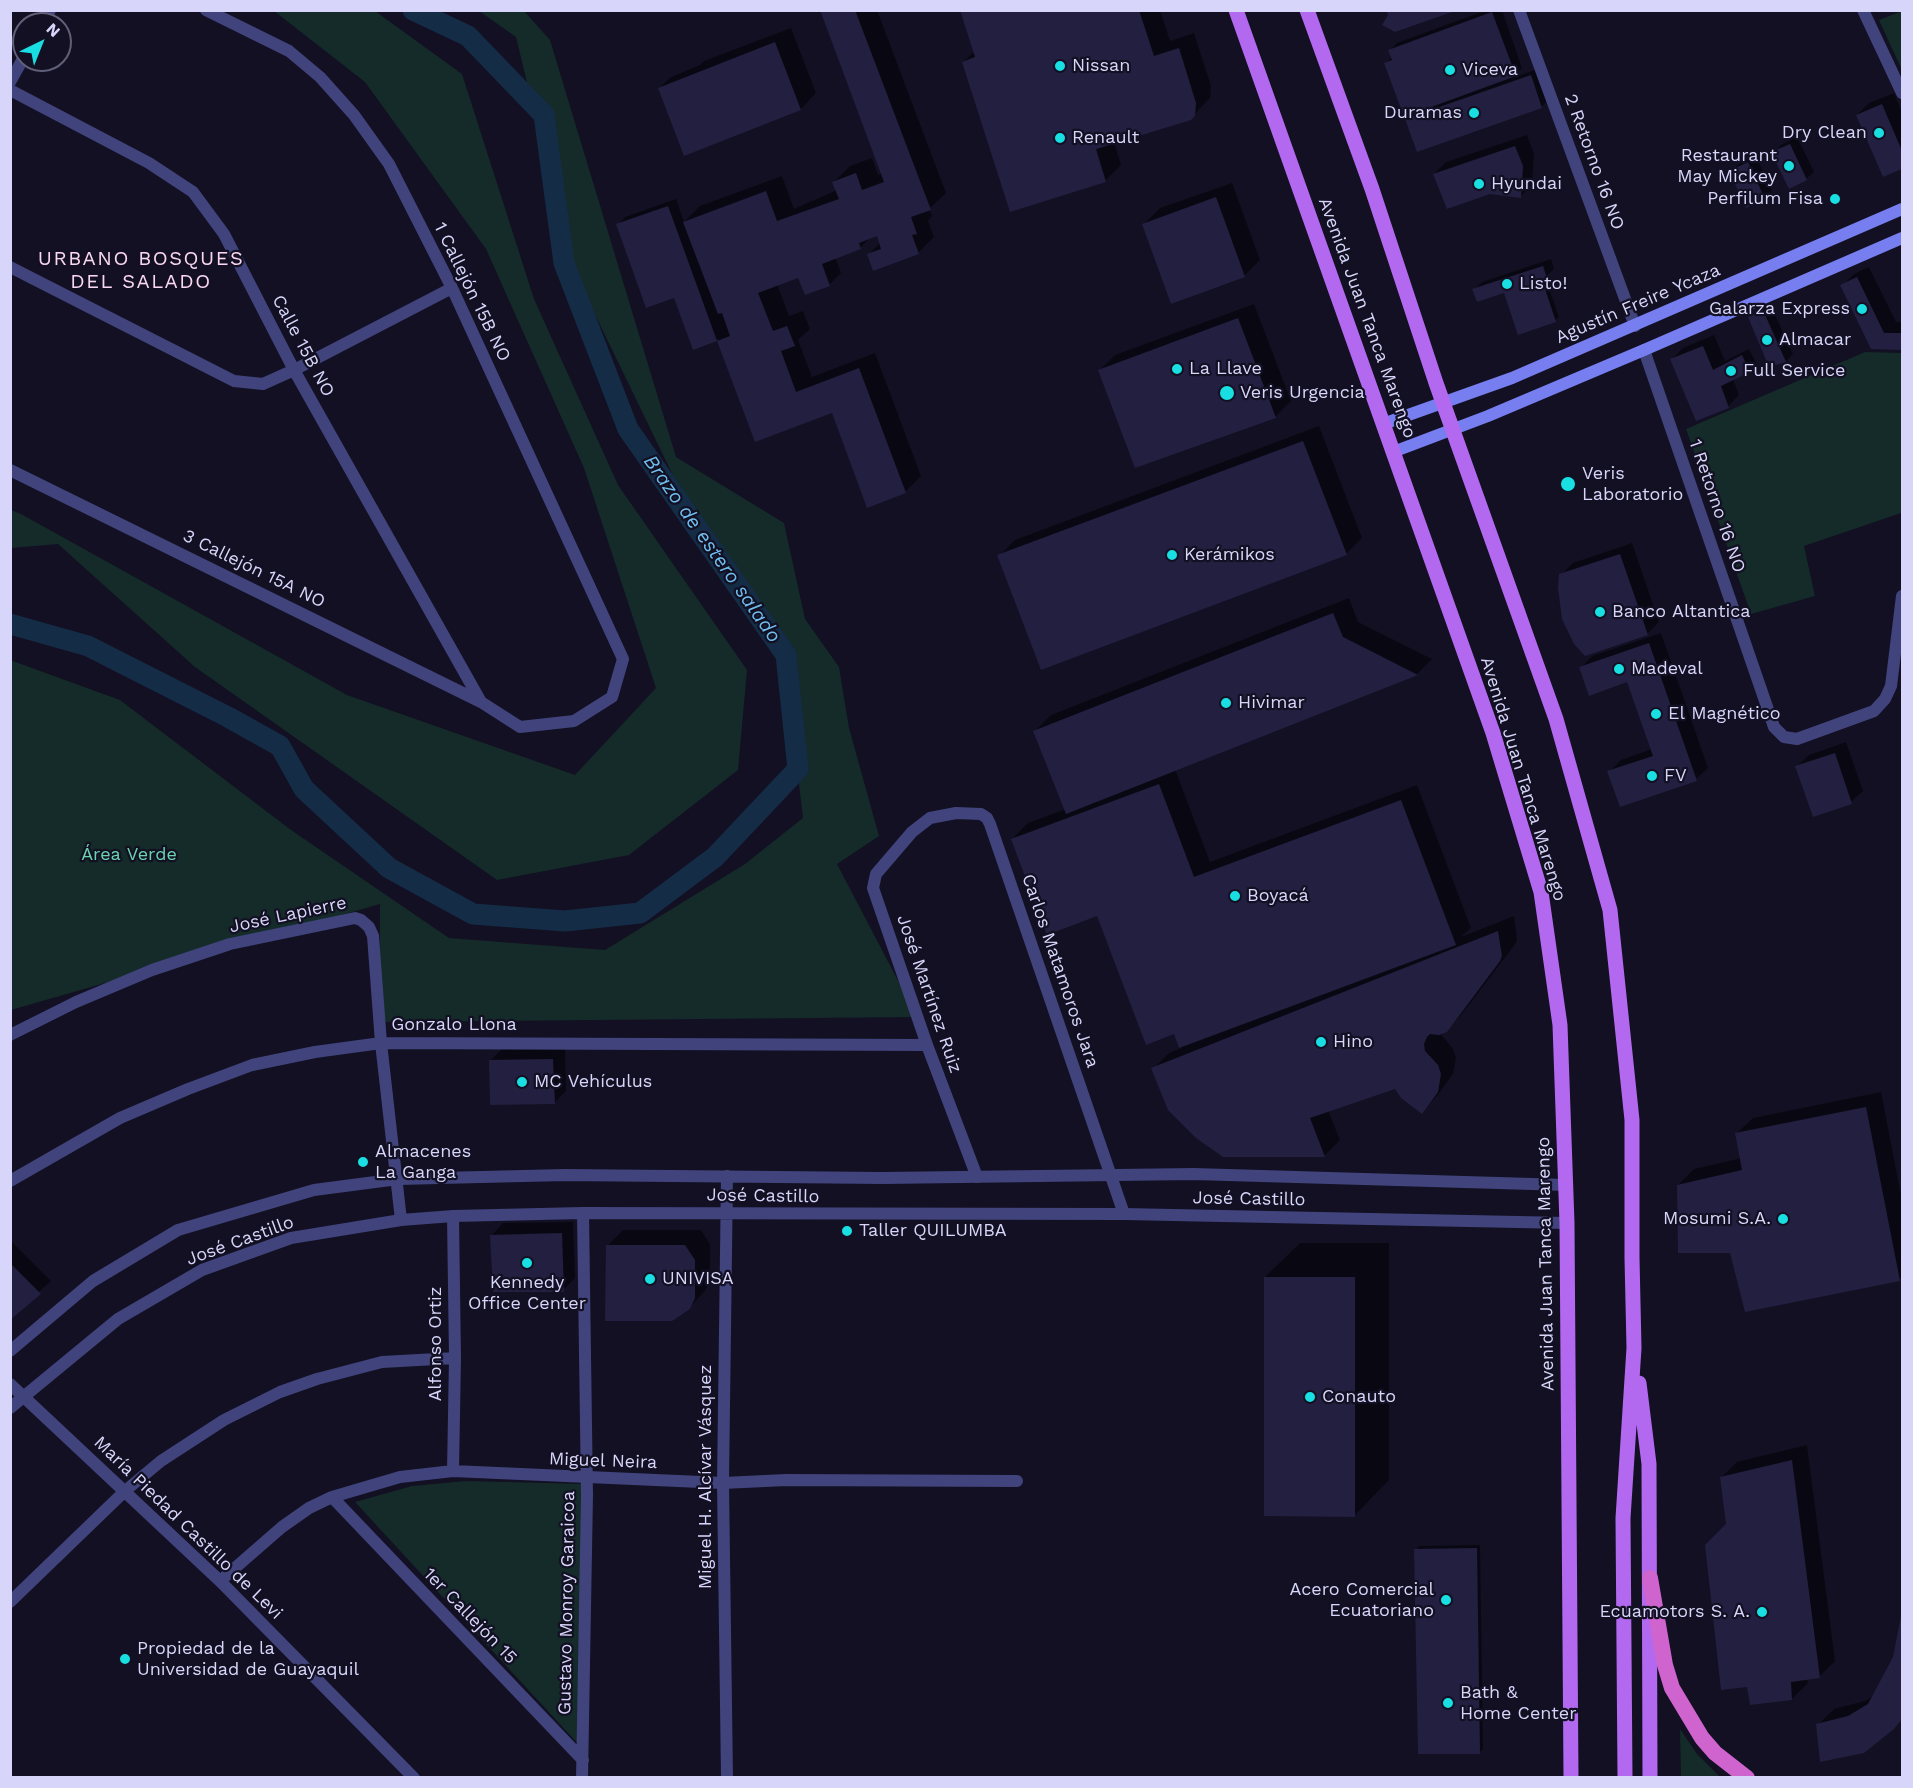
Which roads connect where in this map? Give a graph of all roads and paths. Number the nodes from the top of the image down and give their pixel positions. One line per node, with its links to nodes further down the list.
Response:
1 (206, 10): 11 (street, 1 Callejón 15B NO)
2 (1236, 10): 16 (main road, Avenida Juan Tanca Marengo)
3 (1307, 10): 15 (main road)
4 (1519, 10): 12 (street, 2 Retorno 16 NO)
5 (1863, 10): 7 (street)
6 (10, 90): 14 (street, Calle 15B NO)
7 (1902, 93)
8 (1902, 209): 12 (main road, Agustín Freire Ycaza)
9 (1902, 238): 13 (main road)
10 (10, 267): 14 (street)
11 (452, 288): 14 (street); 21 (street, 1 Callejón 15B NO)
12 (1635, 326): 15 (main road, Agustín Freire Ycaza)
13 (1644, 350): 17 (main road); 20 (street, 1 Retorno 16 NO)
14 (294, 370): 22 (street, Calle 15B NO)
15 (1443, 402): 16 (main road, Agustín Freire Ycaza); 17 (main road)
16 (1383, 424): 18 (main road, Avenida Juan Tanca Marengo)
17 (1453, 429): 18 (main road); 39 (main road)
18 (1393, 452): 32 (main road, Avenida Juan Tanca Marengo)
19 (10, 470): 22 (street, 3 Callejón 15A NO)
20 (1902, 596)
21 (623, 659): 22 (street, 3 Callejón 15A NO)
22 (481, 702)
23 (912, 832): 26 (street, José Martínez Ruiz); 27 (street, Carlos Matamoros Jara)
24 (10, 1035): 25 (street, José Lapierre)
25 (381, 1043): 26 (street, Gonzalo Llona); 30 (street, José Lapierre); 31 (street, Gonzalo Llona)
26 (927, 1045): 29 (street, José Martínez Ruiz)
27 (1110, 1174): 29 (street, José Castillo); 32 (street, José Castillo); 35 (street, Carlos Matamoros Jara)
28 (727, 1176): 29 (street, José Castillo); 30 (street, José Castillo); 34 (street, Miguel H. Alcívar Vásquez)
29 (977, 1177)
30 (398, 1179): 37 (street, José Lapierre); 40 (street, José Castillo)
31 (10, 1181)
32 (1566, 1185): 38 (main road, Avenida Juan Tanca Marengo)
33 (583, 1213): 34 (street, José Castillo); 36 (street, José Castillo); 46 (street, Gustavo Monroy Garaicoa)
34 (725, 1213): 35 (street, José Castillo); 48 (street, Miguel H. Alcívar Vásquez)
35 (1124, 1214): 38 (street, José Castillo)
36 (453, 1216): 37 (street, José Castillo); 41 (street, Alfonso Ortiz)
37 (401, 1220): 43 (street, José Castillo)
38 (1567, 1223): 58 (main road, Avenida Juan Tanca Marengo)
39 (1634, 1348): 51 (main road); 59 (main road)
40 (10, 1351)
41 (455, 1358): 45 (street, Alfonso Ortiz); 49 (street)
42 (10, 1384): 43 (street, María Piedad Castillo de Levi)
43 (23, 1396): 44 (street, José Castillo); 49 (street, María Piedad Castillo de Levi)
44 (10, 1408)
45 (453, 1472): 46 (street, Miguel Neira); 50 (street, Miguel Neira)
46 (586, 1478): 48 (street, Miguel Neira); 54 (street, Gustavo Monroy Garaicoa)
47 (1017, 1481): 48 (street, Miguel Neira)
48 (723, 1483): 57 (street, Miguel H. Alcívar Vásquez)
49 (125, 1491): 52 (street, María Piedad Castillo de Levi); 53 (street)
50 (332, 1497): 52 (street, Miguel Neira); 54 (street, 1er Callejón 15)
51 (1650, 1578): 60 (main road); 61 (highway)
52 (220, 1581): 55 (street, María Piedad Castillo de Levi)
53 (10, 1602)
54 (583, 1760): 56 (street, Gustavo Monroy Garaicoa)
55 (414, 1778)
56 (582, 1778)
57 (727, 1778)
58 (1571, 1778)
59 (1626, 1778)
60 (1650, 1778)
61 (1747, 1778)

